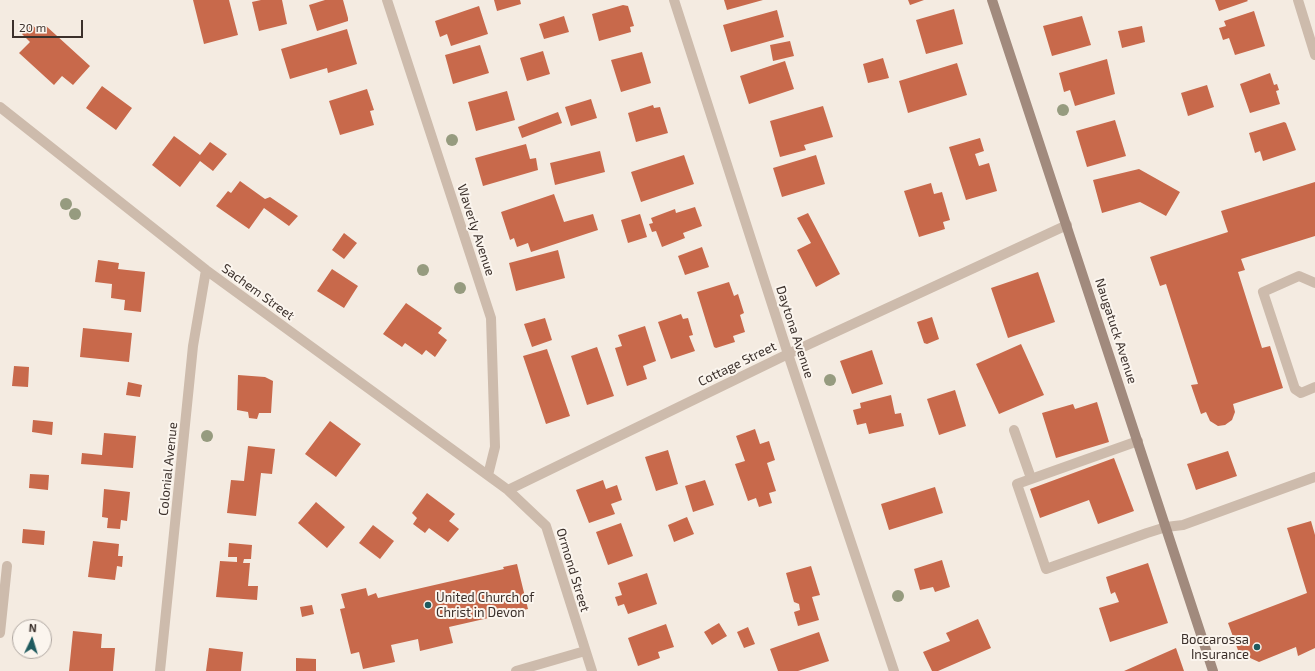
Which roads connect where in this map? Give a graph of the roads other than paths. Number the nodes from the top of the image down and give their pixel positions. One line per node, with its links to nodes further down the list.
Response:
1 (387, 0): 14 (street, Waverly Avenue)
2 (674, 0): 10 (street, Daytona Avenue)
3 (992, 0): 7 (main road, Naugatuck Avenue)
4 (1298, 0): 5 (street)
5 (1315, 55)
6 (0, 107): 8 (street, Sachem Street)
7 (1067, 225): 10 (street, Cottage Street); 13 (main road, Naugatuck Avenue)
8 (206, 270): 14 (street, Sachem Street); 22 (street, Colonial Avenue)
9 (1315, 283): 11 (street)
10 (788, 354): 17 (street, Cottage Street); 25 (street, Daytona Avenue)
11 (1315, 388)
12 (1014, 430): 16 (street)
13 (1138, 441): 16 (street); 18 (main road, Naugatuck Avenue)
14 (488, 475): 17 (street, Sachem Street)
15 (1315, 477): 18 (street)
16 (1031, 478): 18 (street)
17 (508, 490): 21 (street, Ormond Street)
18 (1166, 527): 26 (main road, Naugatuck Avenue)
19 (7, 566): 20 (street)
20 (0, 632)
21 (585, 651): 23 (street); 24 (street, Ormond Street)
22 (160, 671)
23 (516, 671)
24 (592, 671)
25 (894, 671)
26 (1213, 671)

